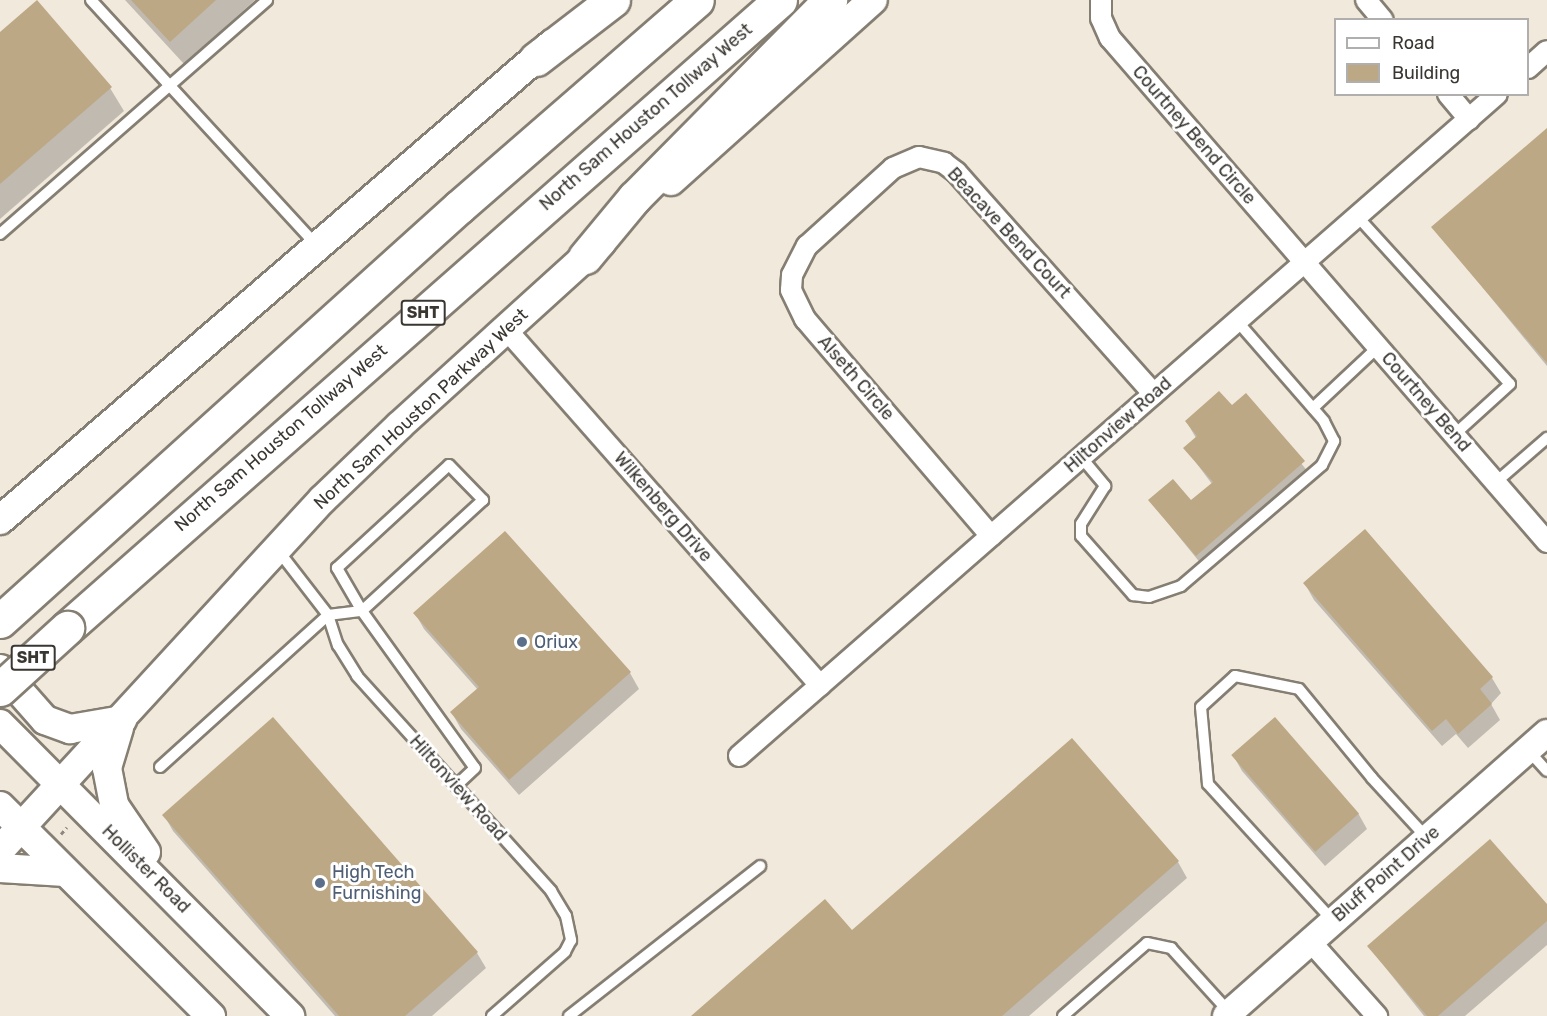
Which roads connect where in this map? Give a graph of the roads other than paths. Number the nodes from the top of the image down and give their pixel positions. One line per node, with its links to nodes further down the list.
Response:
1 (91, 0): 15 (lane)
2 (267, 0): 15 (lane)
3 (600, 0): 13 (main road)
4 (614, 0): 13 (highway)
5 (697, 0): 40 (highway, SHT)
6 (780, 0): 43 (highway, North Sam Houston Tollway West / SHT, bridge)
7 (830, 0): 23 (highway)
8 (873, 0): 23 (main road, North Sam Houston Parkway West)
9 (1101, 0): 24 (street, Courtney Bend Circle)
10 (1366, 0): 11 (street)
11 (1381, 18)
12 (1547, 51): 14 (street)
13 (536, 59): 22 (main road)
14 (1529, 66)
15 (170, 86): 21 (lane); 22 (lane)
16 (1450, 96): 18 (street)
17 (1495, 96): 18 (street, Hiltonview Road)
18 (1469, 119): 20 (street, Hiltonview Road)
19 (843, 213): 28 (street, Beacave Bend Court); 35 (street, Alseth Circle)
20 (1357, 216): 24 (street, Hiltonview Road); 30 (lane)
21 (0, 234)
22 (317, 246): 34 (main road)
23 (585, 257): 26 (main road, North Sam Houston Parkway West)
24 (1305, 262): 25 (street, Hiltonview Road); 27 (street, Courtney Bend)
25 (1237, 321): 28 (street, Hiltonview Road); 29 (lane)
26 (506, 329): 37 (main road, North Sam Houston Parkway West); 42 (street, Wilkenberg Drive)
27 (1378, 347): 29 (lane); 30 (street, Courtney Bend)
28 (1154, 393): 32 (street, Hiltonview Road)
29 (1313, 408): 32 (lane)
30 (1454, 435): 33 (street, Courtney Bend)
31 (1547, 438): 33 (lane)
32 (1082, 457): 35 (street, Hiltonview Road)
33 (1495, 483): 36 (street, Courtney Bend)
34 (0, 520)
35 (991, 536): 42 (street, Hiltonview Road)
36 (1547, 542)
37 (277, 548): 39 (lane, Hiltonview Road); 44 (main road, North Sam Houston Parkway West)
38 (362, 611): 38 (lane); 39 (lane); 51 (lane)
39 (328, 615): 48 (lane); 51 (lane, Hiltonview Road)
40 (0, 621)
41 (0, 669): 44 (main road)
42 (820, 685): 47 (street, Hiltonview Road)
43 (0, 689)
44 (122, 720): 50 (main road, North Sam Houston Parkway West); 59 (main road)
45 (0, 724): 50 (main road, Hollister Road)
46 (1538, 741): 49 (lane); 54 (street, Bluff Point Drive)
47 (739, 756)
48 (160, 767)
49 (1547, 771)
50 (62, 786): 53 (main road, North Sam Houston Parkway West); 59 (main road, Hollister Road)
51 (456, 786): 65 (lane, Hiltonview Road)
52 (0, 807): 53 (main road)
53 (22, 828): 55 (main road, North Sam Houston Parkway West); 58 (main road)
54 (1428, 838): 60 (street, Bluff Point Drive); 60 (lane)
55 (0, 850)
56 (760, 866): 66 (lane)
57 (0, 868): 58 (main road)
58 (65, 872): 63 (main road)
59 (155, 878): 64 (main road, Hollister Road)
60 (1334, 921): 61 (street, Bluff Point Drive)
61 (1311, 941): 62 (street, Bluff Point Drive); 68 (street)
62 (1227, 1014): 67 (lane)
63 (211, 1016)
64 (290, 1016)
65 (492, 1016)
66 (569, 1016)
67 (1063, 1016)
68 (1377, 1016)

